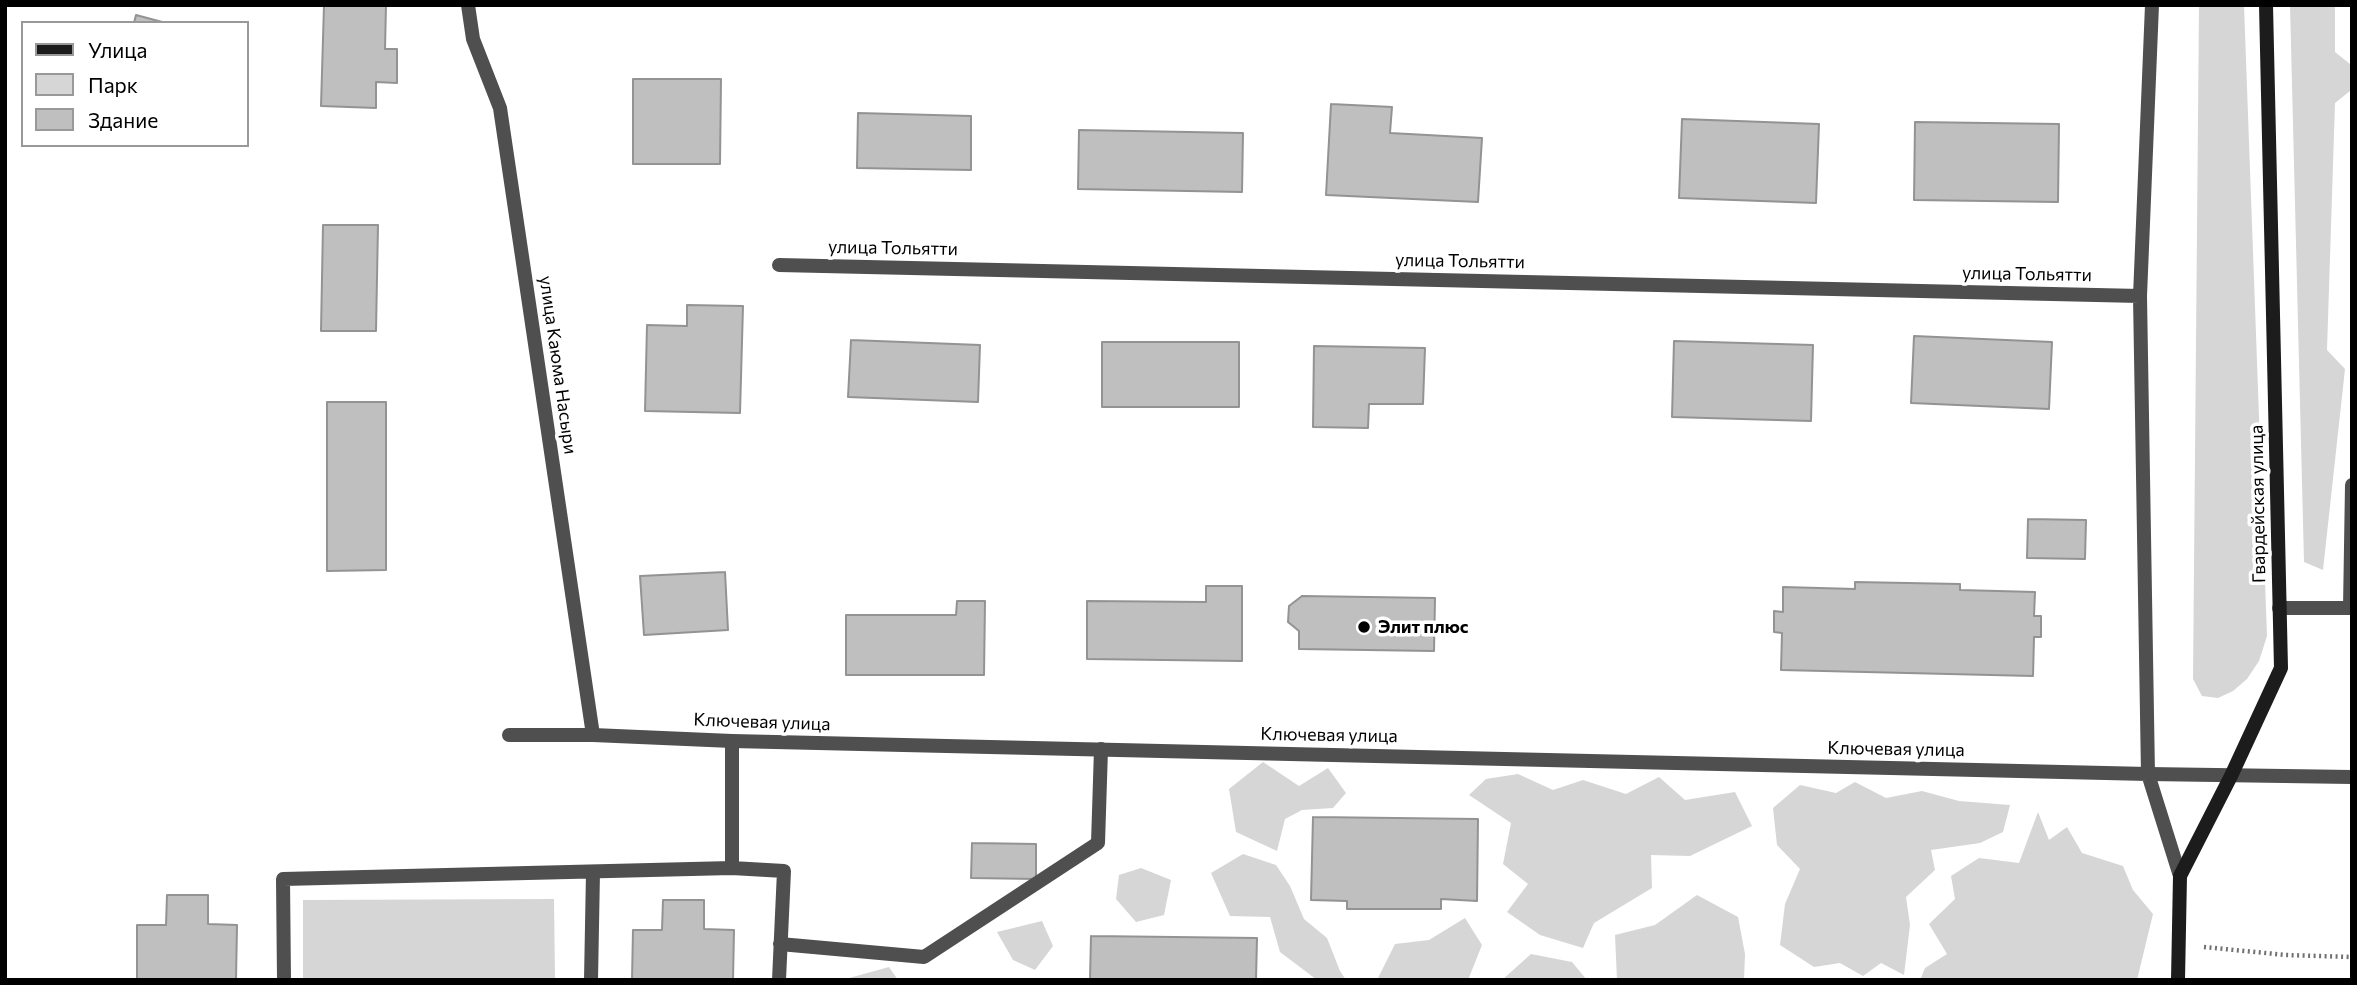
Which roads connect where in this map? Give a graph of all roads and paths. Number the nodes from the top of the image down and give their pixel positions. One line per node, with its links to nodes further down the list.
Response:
1 (468, 5): 10 (street, улица Каюма Насыри)
2 (2152, 5): 5 (street)
3 (2266, 5): 7 (street, Гвардейская улица)
4 (779, 265): 5 (street, улица Тольятти)
5 (2140, 296): 13 (street)
6 (2352, 485): 8 (street)
7 (2279, 608): 8 (street); 14 (street, Гвардейская улица)
8 (2351, 608)
9 (509, 735): 10 (street, Ключевая улица)
10 (593, 735): 11 (street, Ключевая улица)
11 (732, 741): 12 (street, Ключевая улица); 16 (street)
12 (1101, 749): 13 (street, Ключевая улица); 19 (street)
13 (2148, 774): 14 (street, Ключевая улица); 18 (street)
14 (2231, 776): 15 (street, Ключевая улица); 18 (street, Гвардейская улица)
15 (2352, 778)
16 (732, 868): 17 (street); 19 (street)
17 (593, 872): 22 (street); 23 (street)
18 (2180, 876): 20 (street, Гвардейская улица)
19 (780, 944): 24 (street)
20 (2179, 944): 21 (path); 25 (street, Гвардейская улица)
21 (2352, 957)
22 (284, 980)
23 (592, 980)
24 (779, 980)
25 (2178, 980)

